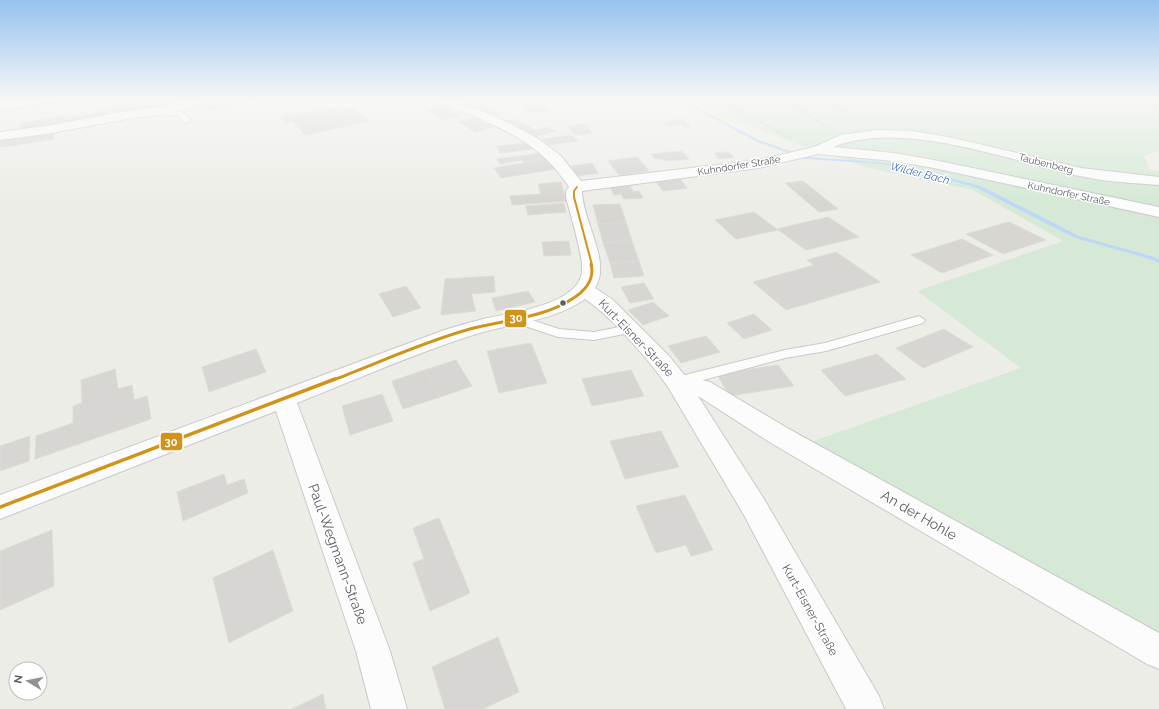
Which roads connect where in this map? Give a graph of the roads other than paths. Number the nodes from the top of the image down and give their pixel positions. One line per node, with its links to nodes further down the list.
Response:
1 (30, 132): 3 (street)
2 (513, 132): 6 (street)
3 (0, 136)
4 (806, 153): 5 (street, Taubenberg); 6 (street, Kuhndorfer Straße); 7 (street, Kuhndorfer Straße)
5 (1159, 181)
6 (577, 188): 8 (street)
7 (1159, 212)
8 (584, 289): 9 (street); 11 (street, Kurt-Eisner-Straße)
9 (514, 318): 11 (lane); 13 (street)
10 (919, 320): 12 (lane)
11 (630, 329): 12 (street, Kurt-Eisner-Straße)
12 (677, 382): 15 (street, An der Hohle); 17 (street, Kurt-Eisner-Straße)
13 (284, 400): 14 (street); 16 (street, Paul-Wegmann-Straße)
14 (0, 507)
15 (1159, 652)
16 (390, 709)
17 (866, 709)

